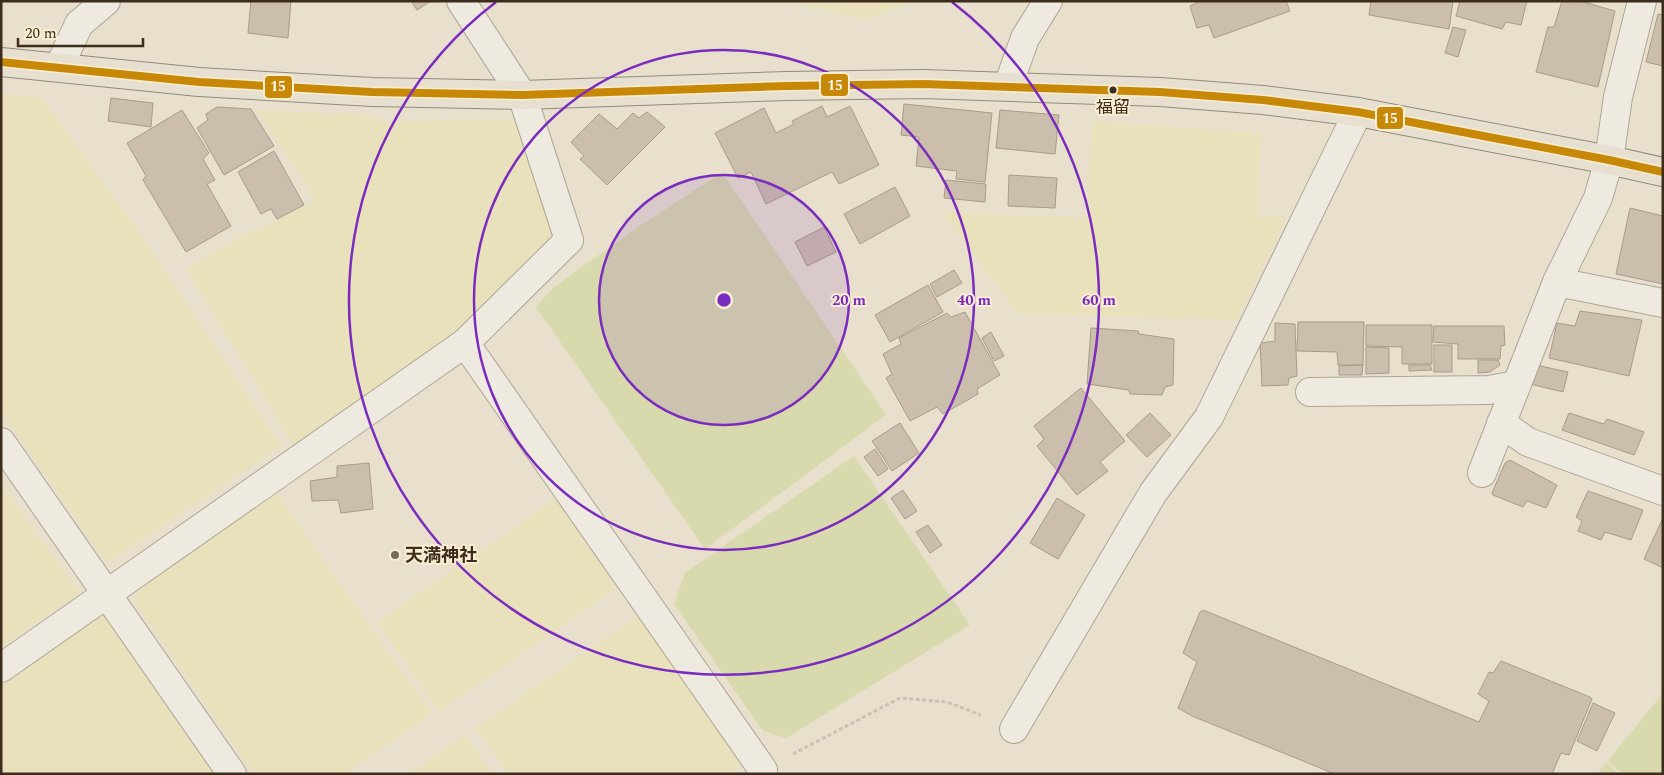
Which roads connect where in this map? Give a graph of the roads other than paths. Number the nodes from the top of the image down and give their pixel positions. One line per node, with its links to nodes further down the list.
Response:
1 (106, 1): 6 (street)
2 (461, 1): 8 (street)
3 (1048, 1): 7 (street)
4 (1642, 1): 10 (street)
5 (1, 62): 6 (main road)
6 (59, 67): 8 (main road)
7 (1008, 86): 8 (main road); 9 (main road)
8 (522, 95): 14 (street)
9 (1358, 112): 10 (main road); 23 (street)
10 (1609, 160): 11 (main road); 12 (street)
11 (1663, 172)
12 (1557, 282): 13 (street); 15 (street)
13 (1663, 304)
14 (466, 343): 21 (street); 24 (street)
15 (1516, 385): 16 (street); 17 (street)
16 (1310, 392)
17 (1501, 423): 19 (street); 20 (street)
18 (1, 442): 21 (street)
19 (1482, 473)
20 (1663, 491)
21 (108, 594): 22 (street); 25 (street)
22 (1, 668)
23 (1014, 729)
24 (763, 770)
25 (232, 774)

